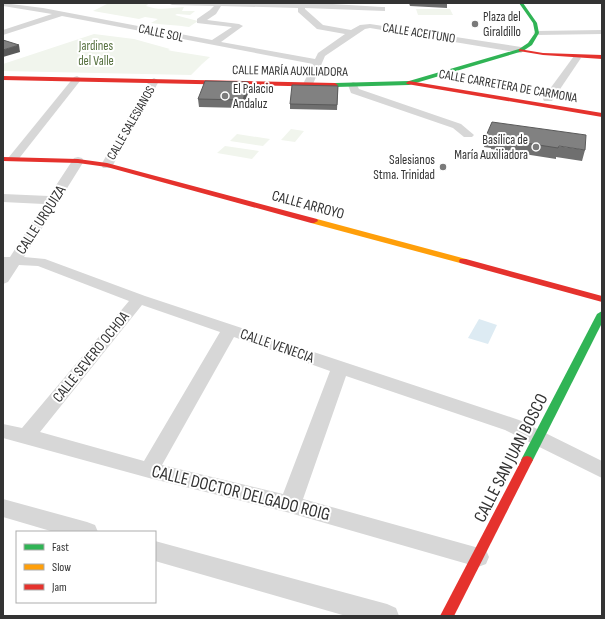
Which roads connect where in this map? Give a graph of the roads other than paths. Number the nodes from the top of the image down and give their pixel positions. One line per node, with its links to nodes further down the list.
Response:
1 (172, 3): 5 (street)
2 (521, 3): 15 (main road)
3 (3, 4): 10 (street, CALLE SOL)
4 (59, 4): 10 (street)
5 (218, 4): 6 (street); 17 (street)
6 (289, 4): 8 (street)
7 (312, 4): 8 (street); 9 (street)
8 (302, 6): 14 (street)
9 (382, 6): 12 (street)
10 (43, 10): 11 (street, CALLE SOL)
11 (61, 13): 16 (street); 17 (street, CALLE SOL)
12 (370, 26): 14 (street); 18 (street, CALLE ACEITUNO)
13 (602, 32): 15 (street)
14 (352, 33): 21 (street)
15 (537, 33): 18 (main road)
16 (3, 34)
17 (213, 44): 21 (street, CALLE SOL)
18 (521, 50): 19 (main road); 25 (main road)
19 (602, 57)
20 (577, 58): 28 (street)
21 (318, 62): 26 (street)
22 (3, 78): 23 (main road, CALLE MARÍA AUXILIADORA)
23 (77, 80): 24 (main road, CALLE MARÍA AUXILIADORA); 31 (street)
24 (154, 81): 26 (main road, CALLE MARÍA AUXILIADORA); 33 (street, CALLE SALESIANOS)
25 (409, 83): 27 (main road, CALLE MARÍA AUXILIADORA); 29 (main road, CALLE CARRETERA DE CARMONA)
26 (308, 84): 27 (main road, CALLE MARÍA AUXILIADORA)
27 (353, 85): 30 (street)
28 (548, 99)
29 (602, 115)
30 (468, 134)
31 (8, 159): 32 (main road, CALLE ARROYO)
32 (78, 161): 33 (main road, CALLE ARROYO); 35 (street, CALLE URQUIZA)
33 (107, 165): 39 (main road, CALLE ARROYO)
34 (3, 198): 35 (street)
35 (53, 200): 36 (street, CALLE URQUIZA)
36 (8, 261): 37 (street, CALLE URQUIZA); 38 (street, CALLE VENECIA)
37 (3, 279)
38 (139, 299): 41 (street, CALLE VENECIA); 44 (street, CALLE SEVERO OCHOA)
39 (602, 299)
40 (602, 314): 45 (main road, CALLE SAN JUAN BOSCO)
41 (230, 329): 42 (street, CALLE VENECIA); 46 (street)
42 (340, 368): 45 (street, CALLE VENECIA); 48 (street)
43 (3, 431): 44 (street, CALLE DOCTOR DELGADO ROIG)
44 (26, 436): 46 (street, CALLE DOCTOR DELGADO ROIG)
45 (539, 438): 47 (street, CALLE VENECIA); 52 (main road, CALLE SAN JUAN BOSCO)
46 (148, 470): 48 (street, CALLE DOCTOR DELGADO ROIG)
47 (602, 470)
48 (290, 504): 52 (street, CALLE DOCTOR DELGADO ROIG)
49 (3, 508): 50 (street)
50 (84, 531)
51 (156, 551): 53 (street)
52 (478, 557): 54 (main road, CALLE SAN JUAN BOSCO)
53 (387, 616)
54 (447, 616)

